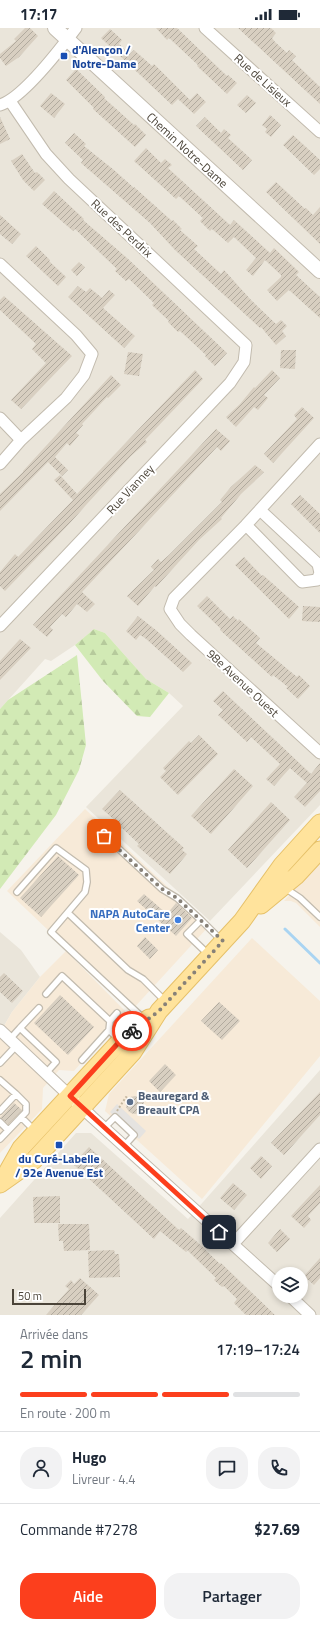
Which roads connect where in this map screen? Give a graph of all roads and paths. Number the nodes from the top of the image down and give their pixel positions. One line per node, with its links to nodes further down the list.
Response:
1 (54, 28): 4 (street, Chemin Notre-Dame)
2 (76, 28): 4 (street)
3 (205, 28): 6 (street, Rue de Lisieux)
4 (67, 40): 5 (street); 8 (street, Chemin Notre-Dame)
5 (5, 103): 9 (street, Rue des Perdrix)
6 (320, 132)
7 (0, 264): 11 (street)
8 (320, 271)
9 (246, 345): 16 (street, Rue Vianney)
10 (0, 418): 11 (street)
11 (21, 440): 13 (street)
12 (320, 444): 14 (street)
13 (1, 462)
14 (260, 510): 15 (street); 15 (street)
15 (246, 525): 17 (street, 98e Avenue Ouest)
16 (0, 626)
17 (320, 753)
18 (320, 822): 21 (main road)
19 (104, 836): 25 (lane)
20 (320, 850): 21 (main road)
21 (278, 882): 24 (lane); 26 (main road)
22 (17, 892): 23 (lane)
23 (68, 913): 31 (lane); 31 (lane)
24 (320, 917)
25 (201, 920): 26 (lane); 27 (lane)
26 (223, 941): 27 (main road)
27 (210, 956): 31 (main road)
28 (46, 994): 32 (lane)
29 (39, 1008): 33 (lane)
30 (117, 1013): 32 (lane)
31 (155, 1015): 35 (main road); 43 (main road)
32 (110, 1021): 35 (lane)
33 (20, 1028): 36 (lane); 39 (lane)
34 (0, 1030): 36 (street)
35 (115, 1035): 37 (lane); 43 (main road)
36 (13, 1042): 38 (lane); 39 (street)
37 (82, 1060)
38 (0, 1063)
39 (46, 1073): 43 (street)
40 (0, 1080): 41 (lane)
41 (16, 1094): 45 (lane); 46 (lane)
42 (128, 1099): 44 (path)
43 (76, 1102): 48 (street); 50 (main road); 54 (main road)
44 (121, 1108)
45 (0, 1112)
46 (21, 1117): 49 (lane); 50 (lane)
47 (0, 1122): 49 (lane)
48 (104, 1128): 52 (street); 52 (lane)
49 (8, 1130): 51 (lane)
50 (36, 1132): 54 (main road)
51 (0, 1139)
52 (124, 1146): 55 (street)
53 (320, 1149): 55 (street)
54 (3, 1177)
55 (233, 1244): 56 (street)
56 (272, 1280)
57 (297, 1303): 59 (street)
58 (320, 1311): 60 (street)
59 (310, 1315)
60 (316, 1315)

